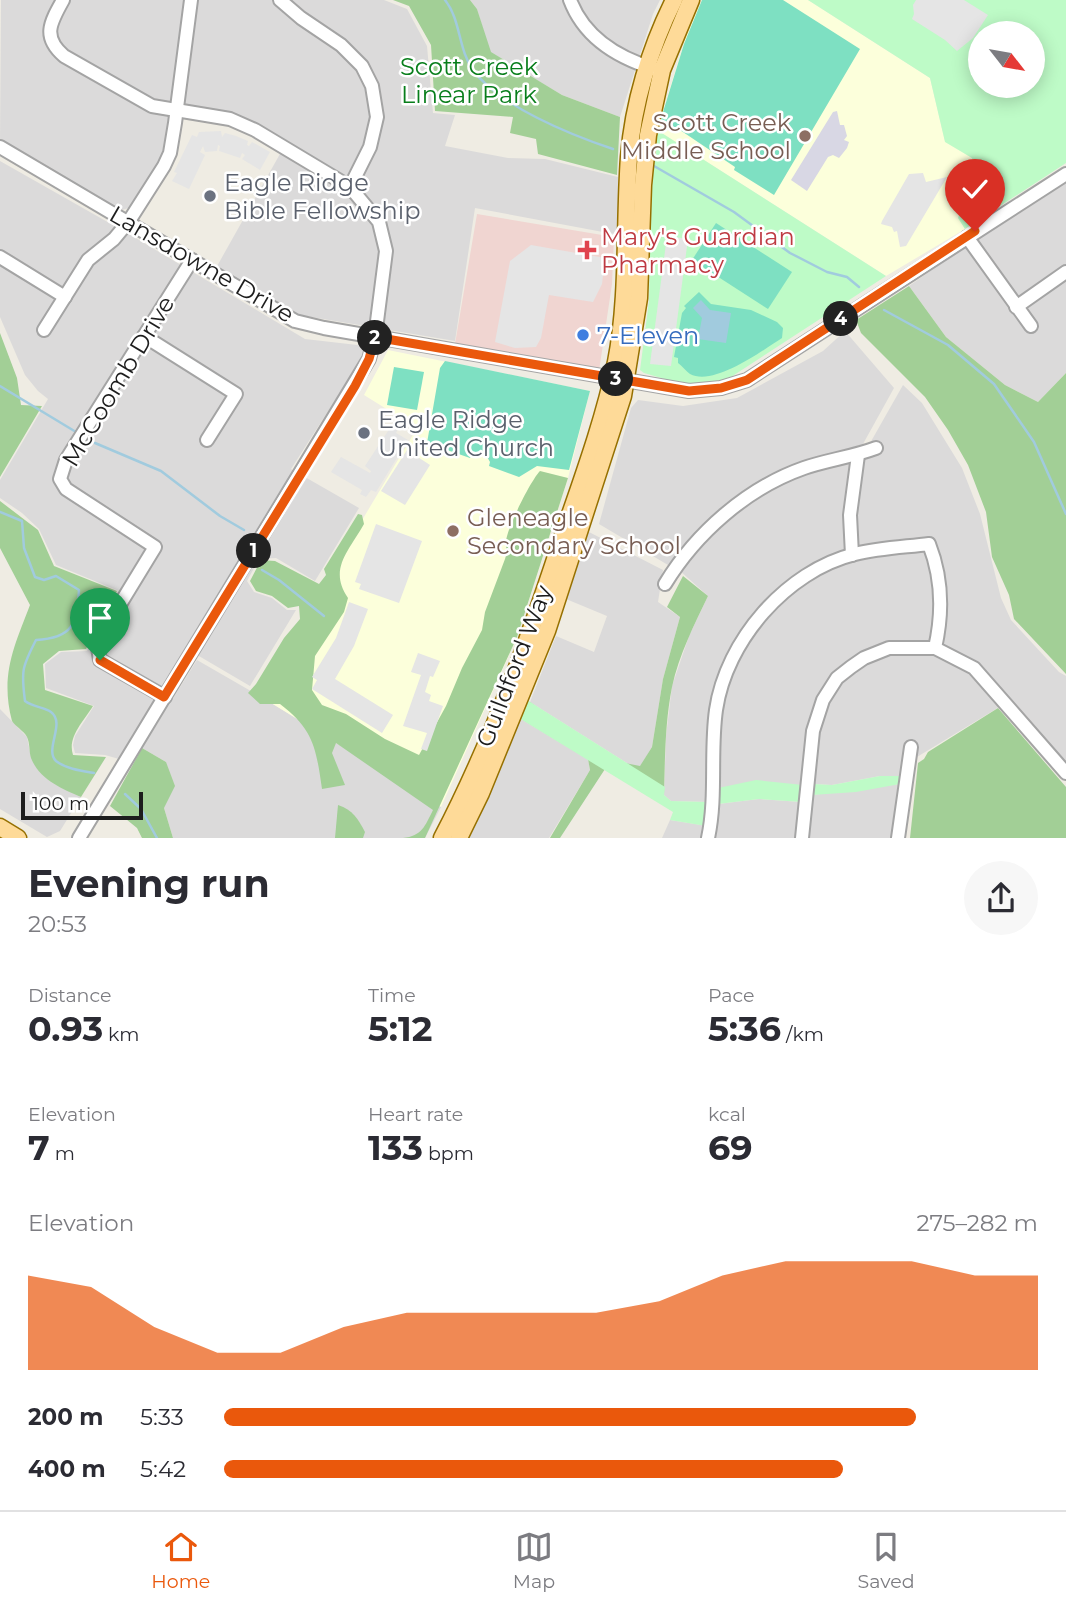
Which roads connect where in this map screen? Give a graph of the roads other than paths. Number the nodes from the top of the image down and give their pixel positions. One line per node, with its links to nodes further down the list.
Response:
1 (63, 0): 8 (street)
2 (191, 0): 8 (street)
3 (280, 0): 11 (street)
4 (570, 0): 7 (street)
5 (674, 0): 7 (main road, Guildford Way)
6 (691, 0): 7 (main road, Guildford Way)
7 (655, 69): 23 (main road, Guildford Way)
8 (176, 112): 11 (street); 12 (street)
9 (0, 147): 12 (street, Lansdowne Drive)
10 (1066, 174): 13 (street, Lansdowne Drive)
11 (351, 187): 22 (street)
12 (129, 221): 15 (street, Lansdowne Drive); 17 (street)
13 (967, 237): 18 (street); 23 (street, Lansdowne Drive)
14 (0, 257): 17 (street)
15 (192, 260): 21 (street, McCoomb Drive); 22 (street, Lansdowne Drive)
16 (1066, 272): 18 (street)
17 (65, 297): 20 (street)
18 (1016, 307): 19 (street)
19 (1031, 326)
20 (44, 330)
21 (144, 336): 24 (street); 30 (street, McCoomb Drive)
22 (375, 337): 23 (street, Lansdowne Drive); 30 (street)
23 (619, 379): 36 (main road, Guildford Way); 37 (main road, Guildford Way)
24 (207, 440)
25 (876, 448): 26 (street)
26 (858, 455): 27 (street); 28 (street)
27 (852, 555): 29 (street); 38 (street)
28 (665, 584)
29 (935, 648): 32 (street); 39 (street)
30 (164, 697): 35 (street)
31 (911, 747): 40 (street)
32 (1066, 773)
33 (0, 827): 34 (main road)
34 (18, 838)
35 (79, 838)
36 (442, 838)
37 (459, 838)
38 (708, 838)
39 (802, 838)
40 (898, 838)

